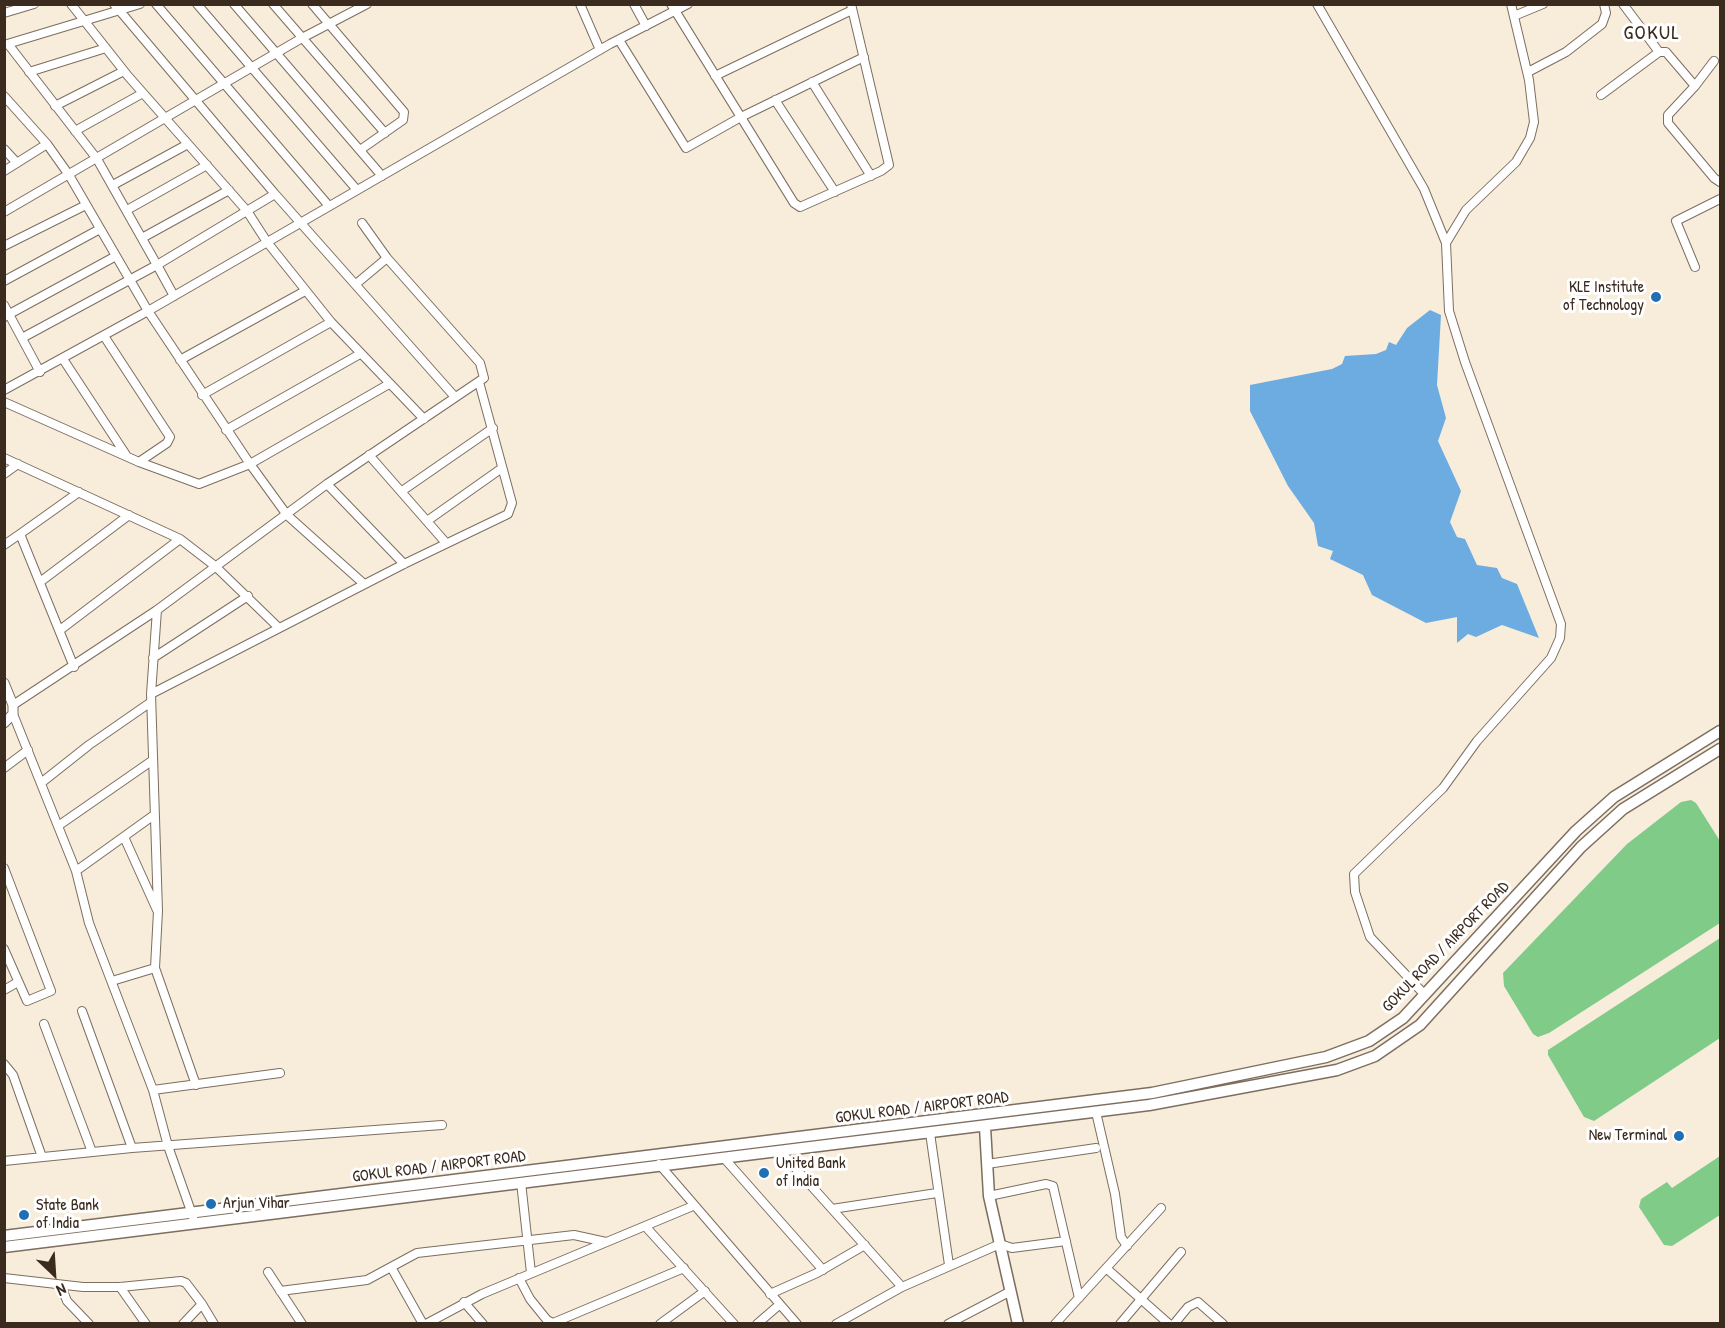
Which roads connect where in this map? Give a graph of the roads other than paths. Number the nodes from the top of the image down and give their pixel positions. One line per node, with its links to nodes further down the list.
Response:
1 (34, 4): 22 (street)
2 (71, 4): 24 (street)
3 (140, 4): 20 (street)
4 (156, 4): 42 (street)
5 (197, 4): 36 (street)
6 (234, 4): 33 (street)
7 (273, 4): 27 (street)
8 (312, 4): 25 (street)
9 (367, 4): 18 (street)
10 (580, 4): 31 (street)
11 (634, 4): 26 (street)
12 (688, 4): 21 (street)
13 (1317, 4): 82 (street)
14 (1511, 4): 23 (street)
15 (1542, 4): 23 (street)
16 (1604, 4): 39 (street)
17 (1623, 4): 32 (street)
18 (353, 7): 25 (street)
19 (852, 7): 34 (street); 40 (street)
20 (116, 8): 24 (street); 48 (street)
21 (673, 8): 26 (street); 40 (street)
22 (4, 13)
23 (1515, 16): 39 (street)
24 (85, 22): 29 (street); 30 (street)
25 (328, 24): 27 (street); 53 (street)
26 (646, 26): 28 (street)
27 (302, 38): 33 (street); 53 (street)
28 (619, 40): 31 (street); 50 (street)
29 (6, 45): 38 (street)
30 (106, 48): 37 (street); 38 (street)
31 (600, 50): 63 (street)
32 (1659, 52): 43 (street); 45 (street)
33 (276, 53): 36 (street); 57 (street)
34 (864, 57): 41 (street); 64 (street)
35 (1714, 61): 43 (street)
36 (251, 68): 42 (street); 68 (street)
37 (124, 71): 44 (street); 49 (street)
38 (29, 72): 49 (street)
39 (1528, 72): 82 (street)
40 (715, 76): 50 (street)
41 (812, 82): 47 (street); 64 (street)
42 (224, 83): 48 (street); 73 (street)
43 (1695, 86): 65 (street)
44 (143, 93): 51 (street); 52 (street)
45 (1601, 95)
46 (4, 96): 54 (street)
47 (776, 100): 50 (street); 69 (street)
48 (194, 101): 51 (street); 70 (street)
49 (56, 106): 52 (street)
50 (741, 117): 69 (street)
51 (165, 118): 55 (street); 58 (street)
52 (75, 131): 58 (street)
53 (385, 133): 57 (street)
54 (47, 144): 59 (street); 62 (street)
55 (188, 144): 60 (street); 66 (street)
56 (4, 149): 59 (street)
57 (360, 150): 63 (street)
58 (97, 159): 62 (street); 66 (street)
59 (16, 163): 61 (street)
60 (207, 165): 67 (street); 74 (street)
61 (4, 171)
62 (69, 175): 72 (street); 76 (street)
63 (382, 176): 68 (street)
64 (871, 176): 69 (street)
65 (1720, 182)
66 (113, 185): 74 (street)
67 (229, 190): 75 (street); 80 (street)
68 (357, 190): 73 (street)
69 (835, 192)
70 (275, 194): 75 (street); 77 (street)
71 (1720, 199): 87 (street)
72 (86, 205): 79 (street); 83 (street)
73 (329, 206): 77 (street)
74 (127, 210): 80 (street)
75 (247, 211): 81 (street); 86 (street)
76 (4, 212)
77 (301, 222): 81 (street); 90 (street)
78 (362, 224): 85 (street)
79 (100, 229): 84 (street); 88 (street)
80 (142, 238): 86 (street)
81 (267, 242): 91 (street); 92 (street)
82 (1446, 243): 161 (street)
83 (4, 246)
84 (116, 256): 89 (street); 95 (street)
85 (387, 258): 90 (street); 103 (street)
86 (157, 265): 89 (street); 92 (street)
87 (1695, 267)
88 (4, 280)
89 (130, 280): 94 (street); 98 (street)
90 (356, 284): 107 (street)
91 (306, 291): 96 (street); 101 (street)
92 (174, 296): 94 (street)
93 (4, 305): 95 (street)
94 (148, 311): 97 (street); 101 (street)
95 (7, 315): 98 (street)
96 (331, 322): 99 (street); 106 (street)
97 (104, 336): 100 (street); 115 (street)
98 (22, 338): 102 (street)
99 (360, 354): 104 (street); 111 (street)
100 (63, 359): 102 (street); 113 (street)
101 (180, 360): 106 (street)
102 (40, 372): 105 (street)
103 (479, 382): 107 (street); 110 (street)
104 (389, 384): 109 (street); 117 (street)
105 (4, 390)
106 (202, 395): 111 (street)
107 (455, 397): 109 (street)
108 (4, 402): 113 (street)
109 (424, 419): 112 (street)
110 (493, 428): 118 (street); 121 (street)
111 (226, 430): 117 (street)
112 (369, 455): 120 (street); 121 (street)
113 (127, 456): 115 (street)
114 (4, 458): 116 (street)
115 (139, 462): 117 (street)
116 (18, 464): 119 (street); 122 (street)
117 (250, 464): 124 (street)
118 (502, 468): 125 (street); 128 (street)
119 (4, 474)
120 (327, 484): 124 (street); 130 (street)
121 (402, 491): 125 (street)
122 (79, 492): 123 (street); 126 (street)
123 (129, 515): 127 (street); 132 (street)
124 (287, 515): 131 (street); 133 (street)
125 (427, 521): 128 (street)
126 (20, 534): 129 (street); 132 (street)
127 (180, 539): 131 (street); 137 (street)
128 (446, 543): 130 (street)
129 (4, 545)
130 (404, 564): 133 (street)
131 (215, 566): 134 (street); 135 (street)
132 (40, 582): 137 (street)
133 (364, 584): 136 (street)
134 (248, 596): 136 (street); 138 (street)
135 (157, 610): 138 (street); 139 (street)
136 (279, 628): 141 (street)
137 (60, 630): 139 (street)
138 (153, 658): 141 (street)
139 (74, 667): 142 (street)
140 (4, 683): 142 (street)
141 (151, 698): 147 (street); 149 (street)
142 (13, 710): 143 (street); 146 (street)
143 (4, 723)
144 (1720, 731): 161 (main road, GOKUL ROAD / AIRPORT ROAD)
145 (1720, 749): 166 (main road)
146 (28, 750): 148 (street); 149 (street)
147 (153, 760): 150 (street); 151 (street)
148 (4, 768)
149 (41, 783): 151 (street)
150 (154, 815): 152 (street); 155 (street)
151 (58, 826): 154 (street)
152 (124, 837): 154 (street); 155 (street)
153 (4, 868): 159 (street)
154 (76, 871): 158 (street)
155 (158, 911): 157 (street)
156 (4, 950): 159 (street)
157 (155, 968): 158 (street); 170 (street)
158 (112, 981): 171 (street)
159 (18, 982): 160 (street)
160 (4, 990)
161 (1425, 995): 164 (main road, GOKUL ROAD / AIRPORT ROAD)
162 (82, 1011): 177 (street)
163 (44, 1024): 180 (street)
164 (1369, 1041): 165 (main road, GOKUL ROAD / AIRPORT ROAD); 166 (main road)
165 (1354, 1047): 167 (main road); 181 (main road, GOKUL ROAD / AIRPORT ROAD)
166 (1375, 1056): 167 (main road)
167 (1362, 1062): 172 (main road)
168 (6, 1069): 182 (street)
169 (280, 1073): 170 (street)
170 (196, 1085): 171 (street)
171 (153, 1090): 176 (street)
172 (1096, 1112): 174 (main road); 201 (street)
173 (442, 1125): 176 (street)
174 (985, 1127): 175 (main road); 185 (main road)
175 (930, 1133): 179 (main road); 188 (street)
176 (168, 1146): 177 (street); 193 (street)
177 (132, 1148): 180 (street)
178 (1096, 1148): 185 (street)
179 (780, 1151): 183 (main road); 192 (street)
180 (92, 1152): 182 (street)
181 (657, 1154): 186 (street); 193 (main road, GOKUL ROAD / AIRPORT ROAD)
182 (42, 1156): 184 (street)
183 (724, 1158): 186 (main road); 208 (street)
184 (4, 1161)
185 (987, 1164): 189 (main road)
186 (659, 1166): 187 (main road); 190 (street)
187 (521, 1182): 193 (main road); 196 (street)
188 (937, 1193): 192 (street); 204 (street)
189 (989, 1196): 197 (street); 199 (main road)
190 (693, 1206): 194 (street); 219 (street)
191 (1161, 1208): 201 (street)
192 (832, 1209): 200 (street)
193 (193, 1218): 195 (main road, GOKUL ROAD / AIRPORT ROAD); 202 (main road)
194 (645, 1226): 198 (street); 206 (street)
195 (4, 1236)
196 (528, 1239): 198 (street); 205 (street); 210 (street)
197 (1066, 1240): 199 (street); 220 (street)
198 (606, 1242): 210 (street)
199 (1000, 1244): 204 (street); 218 (main road)
200 (865, 1245): 208 (street); 215 (street)
201 (1127, 1245): 207 (street)
202 (4, 1247)
203 (1181, 1252): 221 (street)
204 (949, 1265): 215 (street)
205 (391, 1267): 216 (street); 230 (street)
206 (684, 1268): 212 (street); 217 (street)
207 (1106, 1268): 220 (street); 221 (street)
208 (823, 1270): 219 (street)
209 (268, 1272): 216 (street)
210 (531, 1273): 212 (street)
211 (4, 1278): 213 (street)
212 (519, 1278): 222 (street)
213 (61, 1286): 214 (street); 225 (street)
214 (120, 1287): 223 (street); 226 (street)
215 (902, 1287): 236 (street)
216 (280, 1291): 229 (street)
217 (705, 1291): 232 (street); 233 (street)
218 (1011, 1291): 237 (street); 238 (main road)
219 (770, 1294): 224 (street)
220 (1079, 1298): 239 (street)
221 (1142, 1299): 240 (street); 241 (street)
222 (464, 1302): 230 (street); 231 (street)
223 (202, 1304): 227 (street); 228 (street)
224 (779, 1305): 234 (street); 235 (street)
225 (89, 1323)
226 (146, 1323)
227 (183, 1323)
228 (214, 1323)
229 (302, 1323)
230 (424, 1323)
231 (483, 1323)
232 (660, 1323)
233 (734, 1323)
234 (757, 1323)
235 (796, 1323)
236 (836, 1323)
237 (948, 1323)
238 (1018, 1323)
239 (1055, 1323)
240 (1120, 1323)
241 (1169, 1323)
242 (1174, 1323): 243 (street)
243 (1223, 1323)

